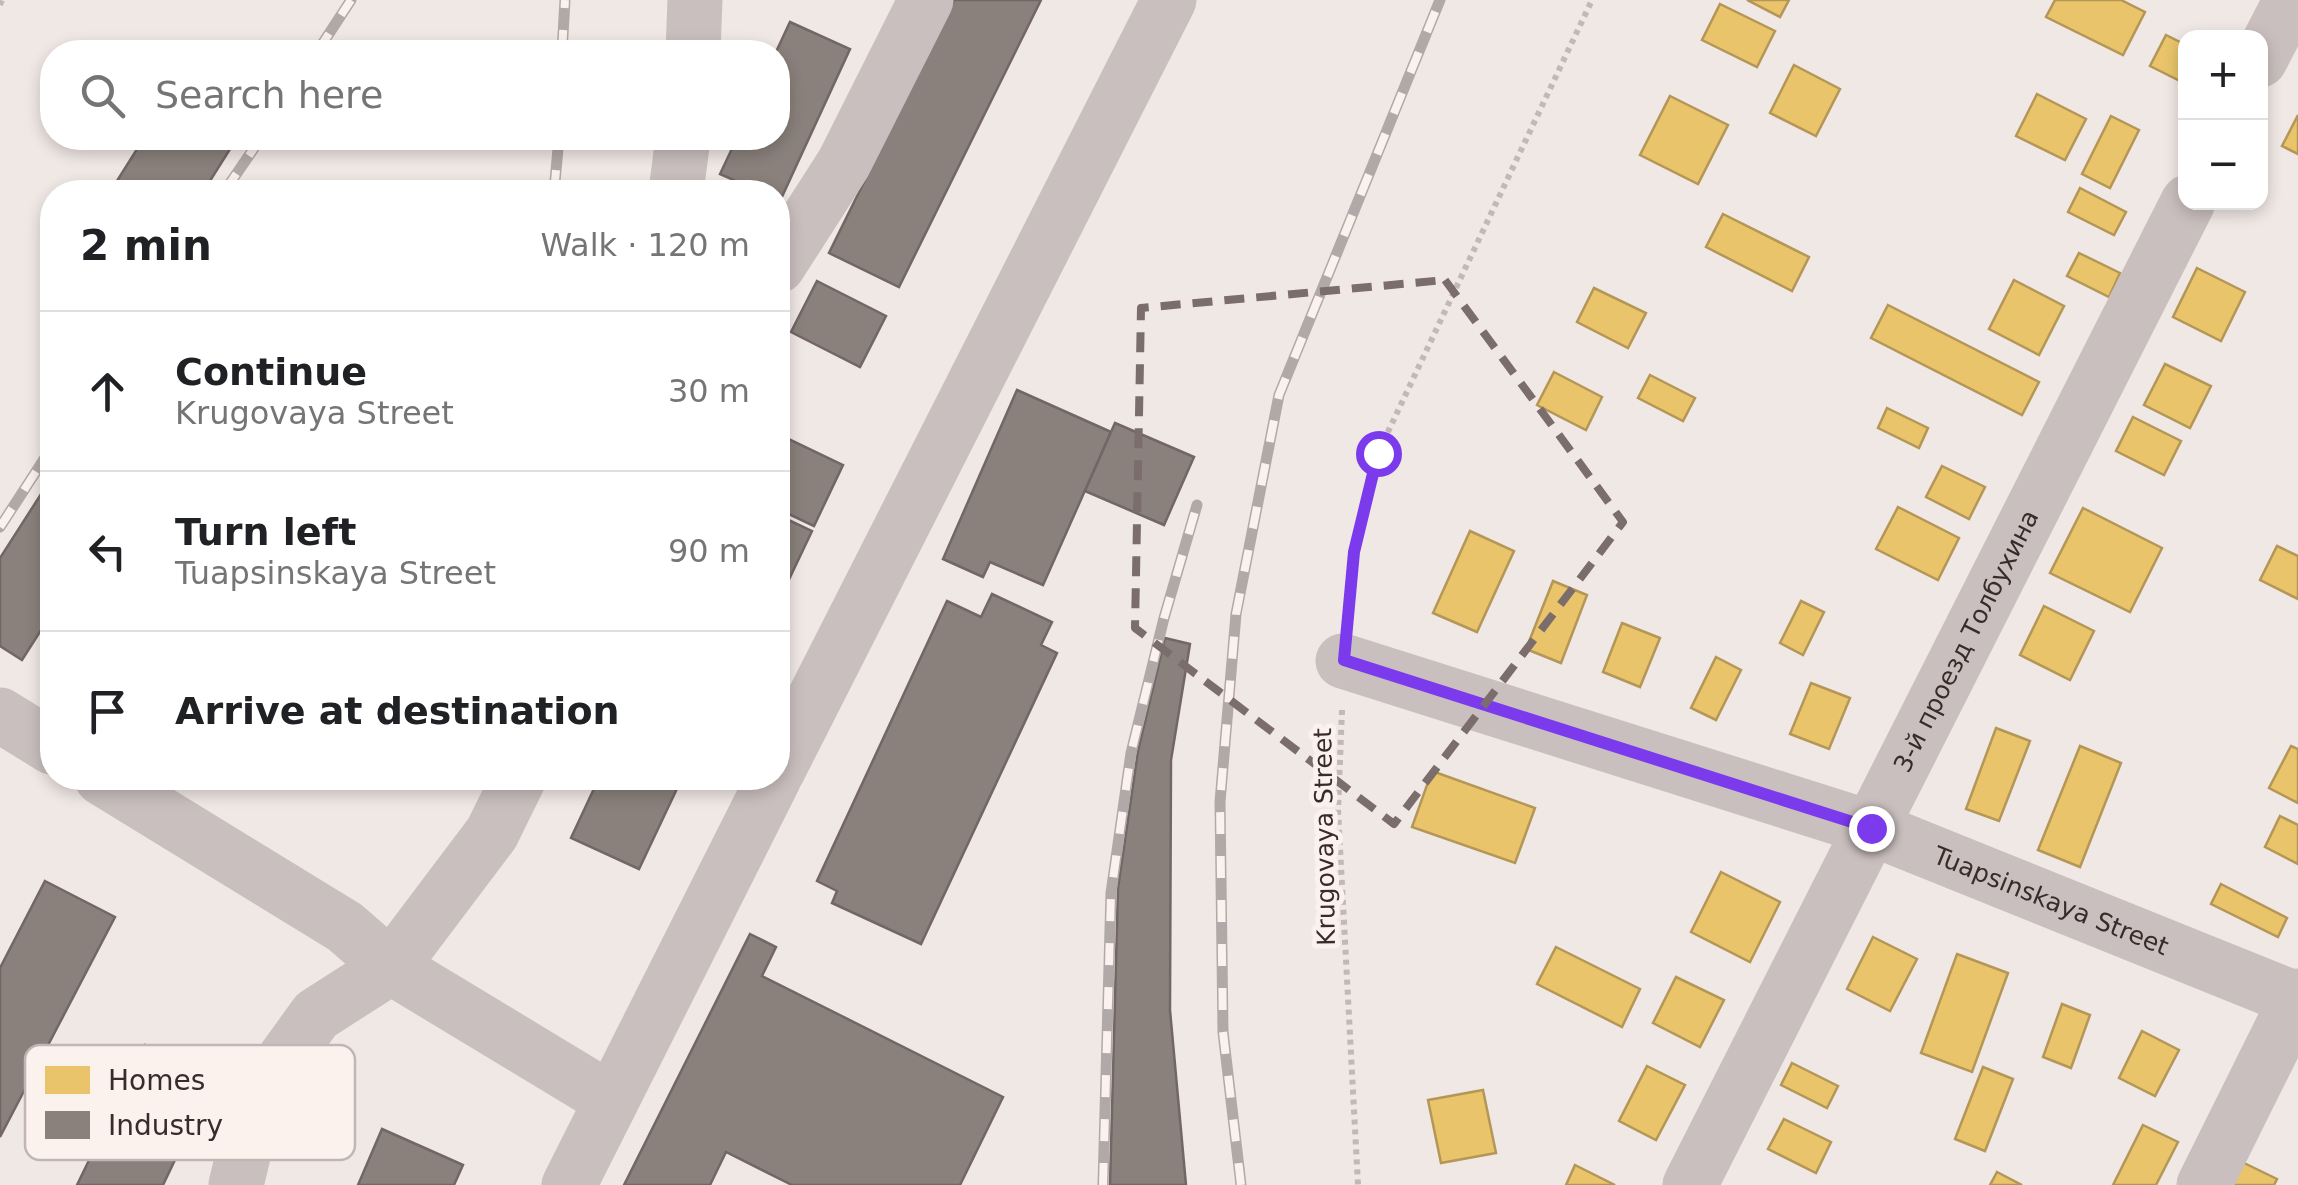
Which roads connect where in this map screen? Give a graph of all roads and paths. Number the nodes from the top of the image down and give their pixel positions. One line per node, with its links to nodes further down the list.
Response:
1 (695, 0): 6 (street)
2 (926, 0): 11 (street)
3 (1169, 0): 15 (street)
4 (1592, 0): 12 (path, Krugovaya Street)
5 (2284, 7): 7 (street)
6 (693, 40)
7 (2268, 42)
8 (681, 150): 9 (street)
9 (678, 180)
10 (2184, 210): 19 (street, 3-й проезд Толбухина)
11 (790, 247)
12 (1344, 660): 19 (street, Tuapsinskaya Street); 27 (path, Krugovaya Street)
13 (0, 715): 14 (street)
14 (40, 740)
15 (790, 746)
16 (121, 790): 20 (street)
17 (513, 790): 20 (street)
18 (768, 790): 23 (street)
19 (1871, 828): 21 (street, Tuapsinskaya Street); 28 (street, 3-й проезд Толбухина)
20 (390, 967): 22 (street); 23 (street)
21 (2298, 998): 29 (street)
22 (295, 1045)
23 (611, 1100): 26 (street)
24 (242, 1160): 25 (street)
25 (236, 1185)
26 (570, 1185)
27 (1358, 1185)
28 (1690, 1185)
29 (2204, 1185)

